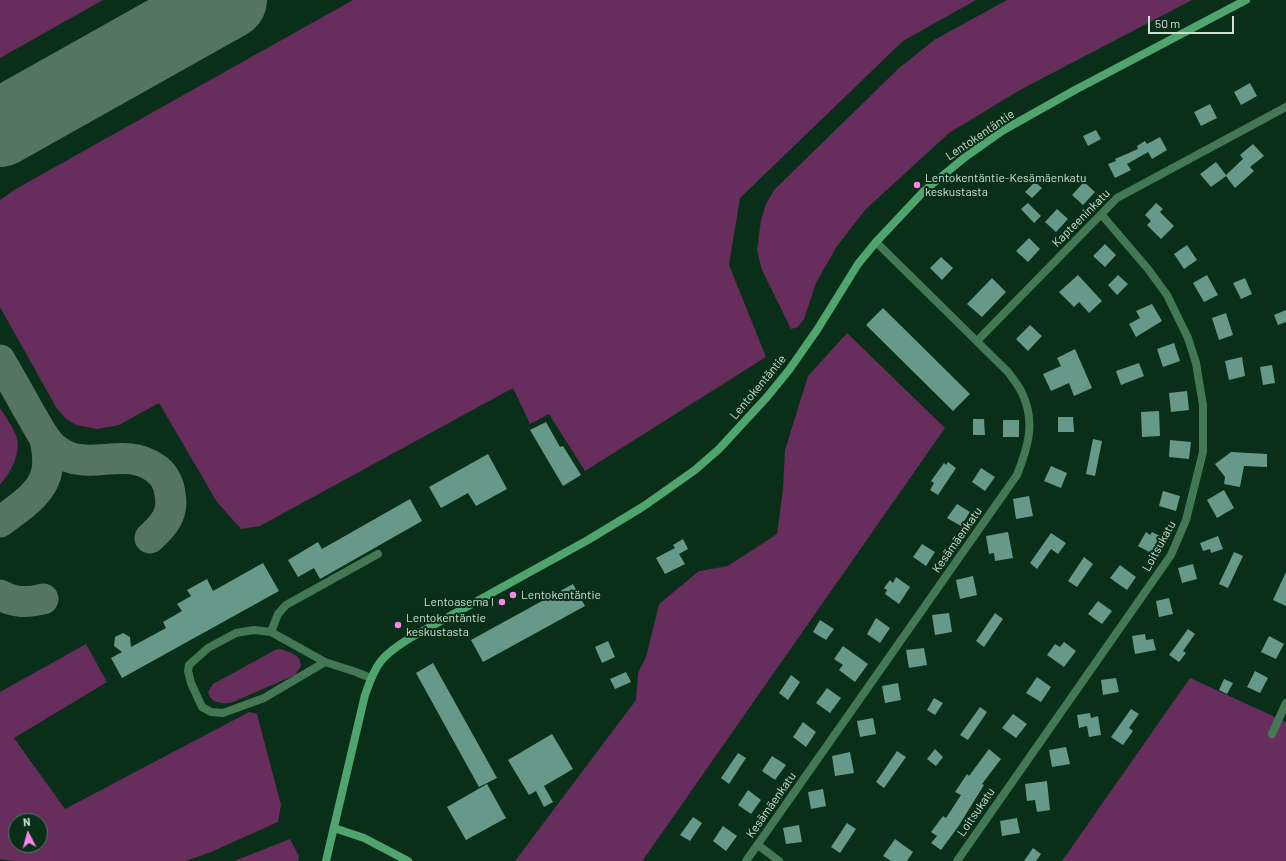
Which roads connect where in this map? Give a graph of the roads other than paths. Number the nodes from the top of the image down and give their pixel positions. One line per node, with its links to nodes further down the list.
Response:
1 (1246, 0): 4 (street, Lentokentäntie)
2 (1286, 107): 3 (street, Kapteeninkatu)
3 (1101, 214): 5 (street, Kapteeninkatu); 18 (street, Loitsukatu)
4 (876, 242): 5 (street, Kesämäenkatu); 9 (street, Lentokentäntie)
5 (977, 341): 13 (street, Kesämäenkatu)
6 (378, 554): 7 (street)
7 (271, 632): 8 (street); 8 (street)
8 (325, 662): 9 (street)
9 (371, 678): 12 (street, Lentokentäntie)
10 (1286, 703): 11 (street)
11 (1272, 734)
12 (334, 828): 14 (street, Lentokentäntie); 15 (street)
13 (758, 845): 16 (street, Kesämäenkatu); 17 (street)
14 (326, 861)
15 (408, 861)
16 (746, 861)
17 (779, 861)
18 (957, 861)

